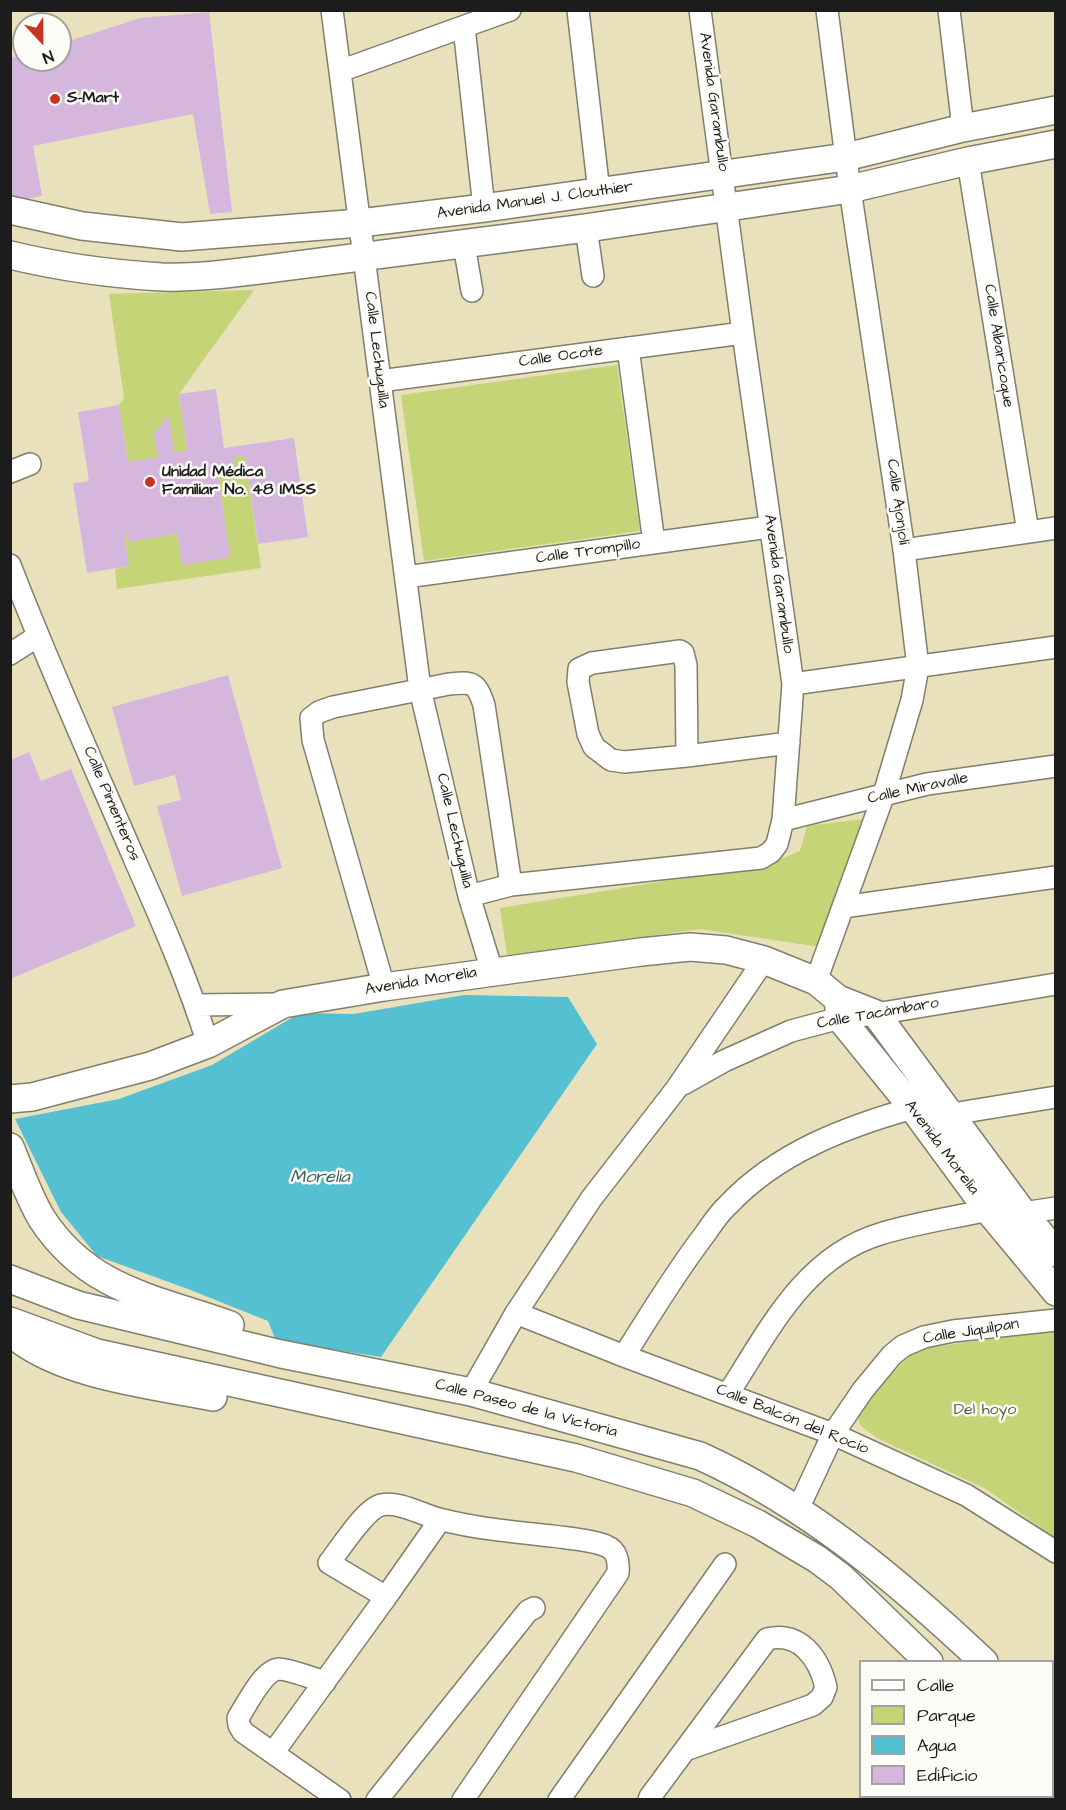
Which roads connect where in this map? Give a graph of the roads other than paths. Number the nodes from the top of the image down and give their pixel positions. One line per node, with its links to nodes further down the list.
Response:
1 (332, 10): 8 (street, Calle Lechuguilla)
2 (510, 10): 7 (street)
3 (578, 10): 16 (street)
4 (700, 10): 14 (street, Avenida Garambullo)
5 (827, 10): 12 (street, Calle Ajonjolí)
6 (949, 10): 10 (street)
7 (464, 27): 8 (street); 18 (street)
8 (340, 71): 20 (street, Calle Lechuguilla)
9 (1056, 110): 10 (main road, Avenida Manuel J. Clouthier)
10 (963, 128): 12 (main road, Avenida Manuel J. Clouthier)
11 (1056, 144): 13 (main road, Avenida Manuel J. Clouthier)
12 (846, 157): 14 (main road, Avenida Manuel J. Clouthier); 15 (street, Calle Ajonjolí)
13 (968, 161): 15 (main road, Avenida Manuel J. Clouthier); 32 (street, Calle Albaricoque)
14 (723, 176): 16 (main road, Avenida Manuel J. Clouthier); 17 (street, Avenida Garambullo)
15 (850, 189): 17 (main road, Avenida Manuel J. Clouthier); 34 (street, Calle Ajonjolí)
16 (599, 192): 18 (main road, Avenida Manuel J. Clouthier)
17 (727, 207): 21 (main road, Avenida Manuel J. Clouthier); 27 (street, Avenida Garambullo)
18 (484, 208): 20 (main road, Avenida Manuel J. Clouthier)
19 (10, 210): 20 (main road, Avenida Manuel J. Clouthier)
20 (360, 223): 24 (street, Calle Lechuguilla)
21 (586, 228): 22 (main road, Avenida Manuel J. Clouthier); 25 (street)
22 (464, 245): 24 (main road, Avenida Manuel J. Clouthier); 26 (street)
23 (10, 255): 24 (main road, Avenida Manuel J. Clouthier)
24 (364, 258): 29 (street, Calle Lechuguilla)
25 (593, 276)
26 (472, 291)
27 (743, 333): 28 (street, Calle Ocote); 30 (street, Avenida Garambullo)
28 (628, 348): 29 (street, Calle Ocote); 33 (street)
29 (380, 381): 36 (street, Calle Lechuguilla)
30 (770, 527): 33 (street, Calle Trompillo); 41 (street, Avenida Garambullo)
31 (1056, 528): 32 (street)
32 (1028, 532): 34 (street)
33 (654, 543): 36 (street, Calle Trompillo)
34 (904, 550): 40 (street, Calle Ajonjolí)
35 (10, 565): 37 (street, Calle Pimenteros)
36 (406, 577): 42 (street, Calle Lechuguilla)
37 (38, 636): 39 (street); 58 (street, Calle Pimenteros)
38 (1056, 647): 40 (street)
39 (10, 654)
40 (918, 667): 41 (street); 46 (street, Calle Ajonjolí)
41 (793, 684): 43 (street, Avenida Garambullo)
42 (420, 689): 49 (street); 50 (street, Calle Lechuguilla); 56 (street)
43 (789, 743): 44 (street); 47 (street, Avenida Garambullo)
44 (687, 756): 44 (street)
45 (1056, 766): 46 (street, Calle Miravalle)
46 (884, 794): 47 (street, Calle Miravalle); 51 (street, Calle Ajonjolí)
47 (783, 820): 49 (street, Avenida Garambullo)
48 (1056, 877): 51 (street)
49 (511, 885): 50 (street, Avenida Garambullo)
50 (469, 896): 53 (street, Calle Lechuguilla)
51 (843, 908): 54 (street, Calle Ajonjolí)
52 (764, 960): 53 (main road, Avenida Morelia); 54 (main road, Avenida Morelia); 62 (street, Calle Tacámbaro)
53 (492, 971): 56 (main road, Avenida Morelia)
54 (816, 981): 59 (main road, Avenida Morelia)
55 (1056, 984): 60 (street, Calle Tacámbaro)
56 (384, 987): 57 (main road, Avenida Morelia)
57 (283, 1004): 58 (street); 61 (main road, Avenida Morelia)
58 (196, 1005): 61 (street, Calle Pimenteros)
59 (839, 1008): 60 (main road, Avenida Morelia); 62 (street, Calle Tacámbaro); 65 (main road, Avenida Morelia)
60 (876, 1014): 66 (main road, Avenida Morelia)
61 (208, 1044): 64 (main road, Avenida Morelia)
62 (677, 1088): 74 (street, Calle Tacámbaro)
63 (1056, 1098): 66 (street)
64 (10, 1099)
65 (912, 1108): 69 (main road, Avenida Morelia); 79 (street)
66 (952, 1114): 70 (main road, Avenida Morelia)
67 (10, 1147): 78 (main road)
68 (1056, 1208): 70 (street)
69 (988, 1210): 73 (main road, Avenida Morelia); 81 (street)
70 (1023, 1213): 71 (main road, Avenida Morelia)
71 (1056, 1253)
72 (10, 1279): 78 (main road, Calle Paseo de la Victoria)
73 (1056, 1292)
74 (516, 1313): 79 (street, Calle Balcón del Rocío); 80 (street, Calle Tacámbaro)
75 (1056, 1320): 82 (street, Calle Jiquilpan)
76 (10, 1321): 83 (main road, Calle Paseo de la Victoria)
77 (10, 1333): 83 (main road)
78 (281, 1354): 80 (main road, Calle Paseo de la Victoria)
79 (624, 1356): 81 (street, Calle Balcón del Rocío)
80 (471, 1392): 84 (main road, Calle Paseo de la Victoria)
81 (728, 1394): 82 (street, Calle Balcón del Rocío)
82 (833, 1434): 84 (street, Calle Jiquilpan); 86 (street, Calle Balcón del Rocío)
83 (576, 1458): 90 (main road, Calle Paseo de la Victoria)
84 (798, 1509): 91 (main road, Calle Paseo de la Victoria)
85 (440, 1520): 88 (street); 88 (street); 97 (street)
86 (1056, 1552)
87 (724, 1564): 98 (street)
88 (386, 1597): 92 (street)
89 (534, 1608): 96 (street)
90 (927, 1660)
91 (982, 1660)
92 (325, 1682): 94 (street); 94 (street)
93 (685, 1750): 93 (street); 99 (street)
94 (273, 1753): 95 (street)
95 (340, 1800)
96 (377, 1800)
97 (463, 1800)
98 (559, 1800)
99 (649, 1800)

